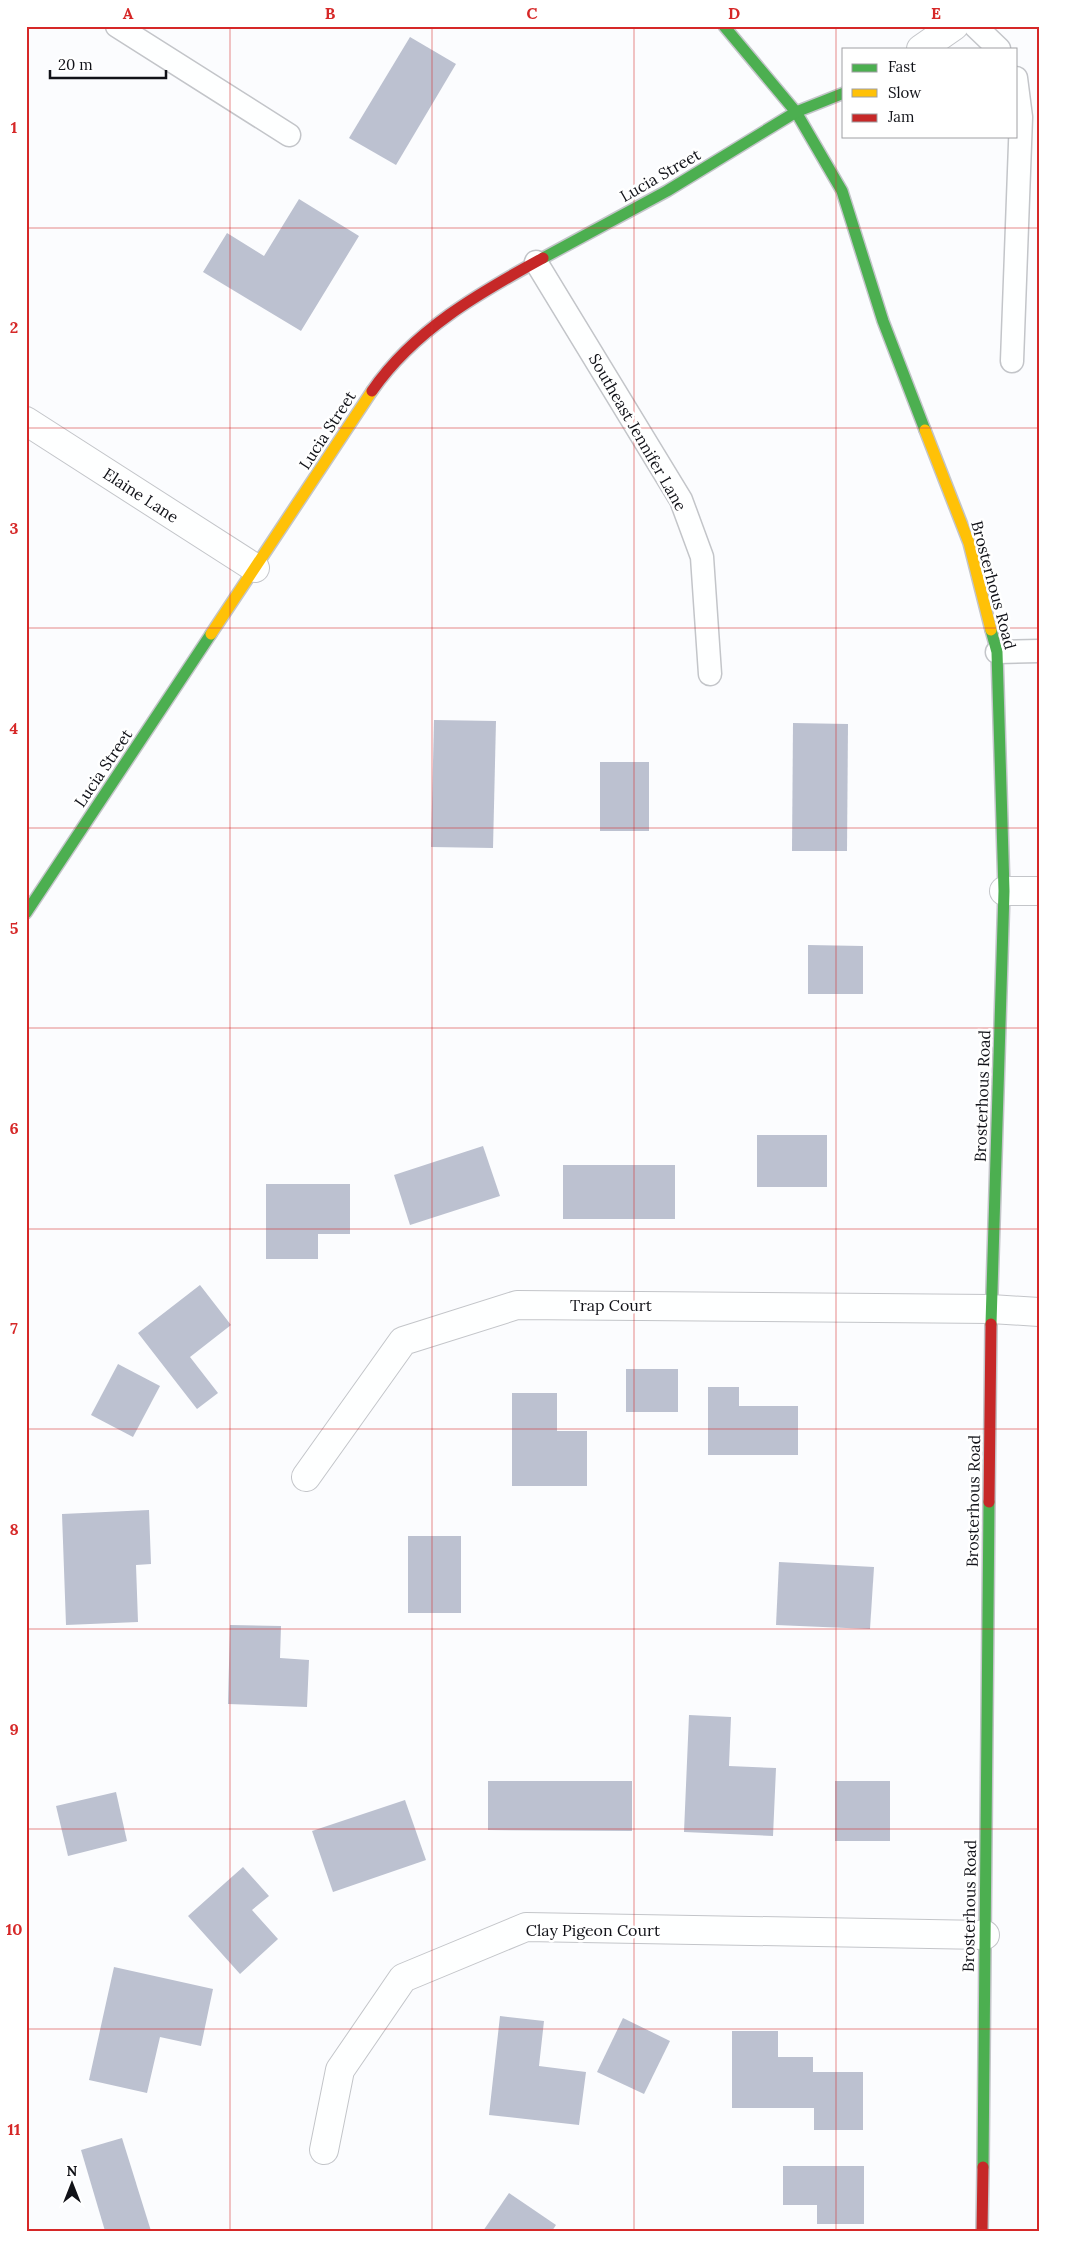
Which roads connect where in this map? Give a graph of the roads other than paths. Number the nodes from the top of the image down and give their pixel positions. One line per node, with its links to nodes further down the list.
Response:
1 (117, 26): 10 (lane)
2 (724, 26): 9 (street, Brosterhous Road)
3 (954, 26): 5 (street)
4 (975, 26): 6 (lane)
5 (922, 48)
6 (997, 48)
7 (842, 93): 9 (street, Lucia Street)
8 (1018, 94): 12 (lane)
9 (796, 112): 11 (street, Lucia Street); 16 (street, Brosterhous Road)
10 (289, 135)
11 (536, 262): 14 (street, Lucia Street); 17 (lane, Southeast Jennifer Lane)
12 (1012, 361)
13 (26, 421): 14 (street, Elaine Lane)
14 (255, 568): 20 (street, Lucia Street)
15 (1039, 651): 16 (lane)
16 (997, 652): 18 (street, Brosterhous Road)
17 (710, 674)
18 (1004, 891): 19 (street); 21 (street, Brosterhous Road)
19 (1039, 891)
20 (27, 912)
21 (991, 1309): 22 (street, Trap Court); 23 (street, Trap Court); 24 (street, Brosterhous Road)
22 (1039, 1312)
23 (306, 1477)
24 (985, 1935): 25 (street, Clay Pigeon Court); 26 (street, Brosterhous Road)
25 (324, 2150)
26 (982, 2231)

